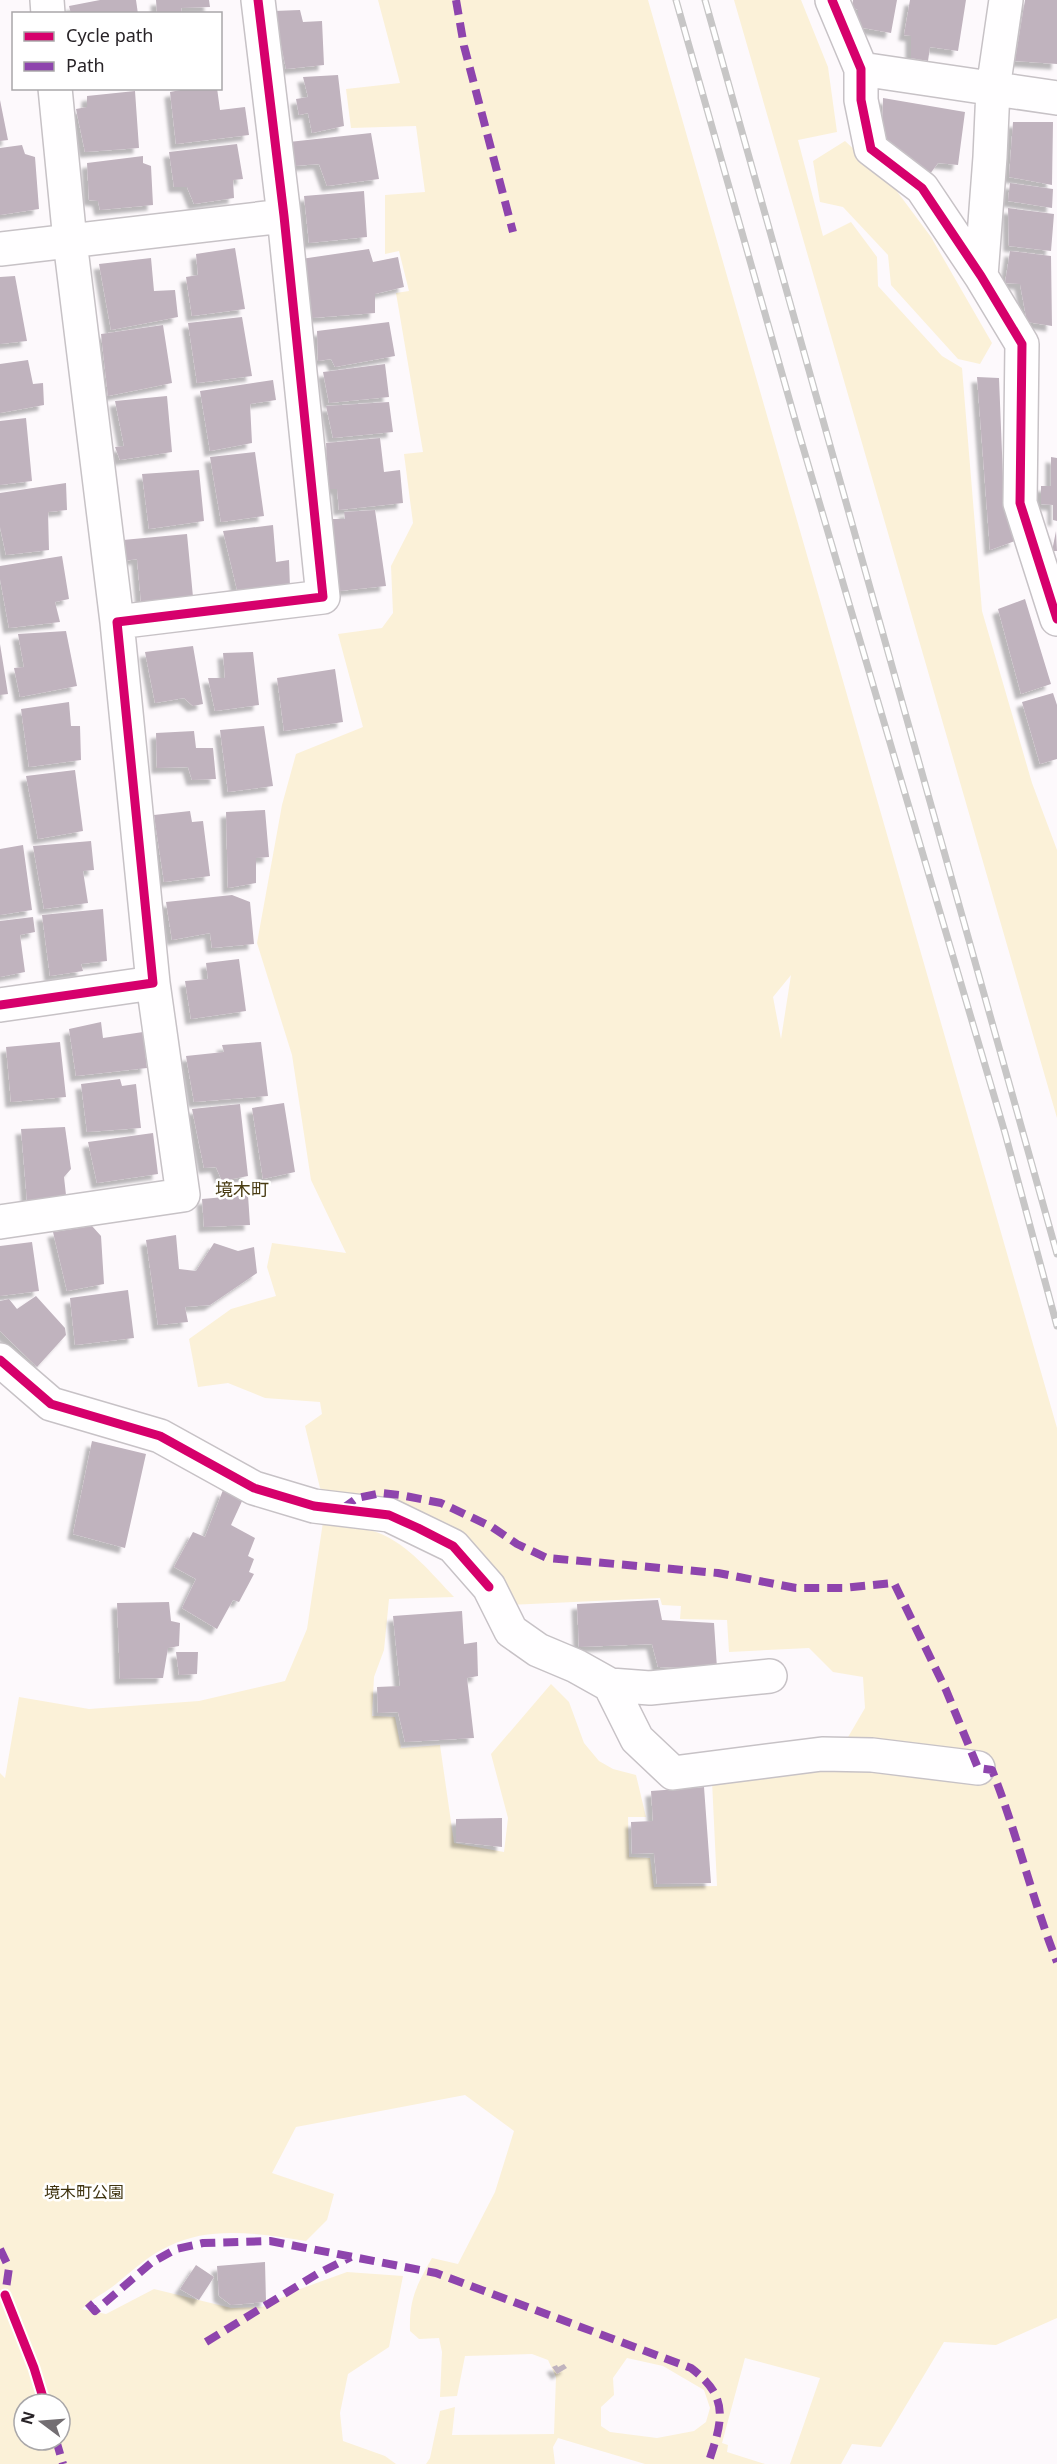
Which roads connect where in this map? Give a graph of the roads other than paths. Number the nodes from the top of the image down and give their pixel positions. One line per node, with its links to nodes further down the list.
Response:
1 (258, 0): 8 (street)
2 (832, 0): 4 (street)
3 (1006, 0): 5 (street)
4 (861, 69): 5 (street); 11 (street)
5 (993, 89): 7 (street); 11 (street)
6 (55, 90): 9 (street)
7 (1057, 98)
8 (284, 216): 9 (street); 13 (street)
9 (69, 241): 10 (street); 13 (street)
10 (0, 249)
11 (981, 276): 12 (street)
12 (1057, 619)
13 (117, 622): 14 (street)
14 (153, 983): 15 (street); 16 (street)
15 (0, 1005)
16 (0, 1222)
17 (0, 1360): 19 (street)
18 (770, 1676): 19 (street)
19 (610, 1685): 20 (street)
20 (978, 1768)

